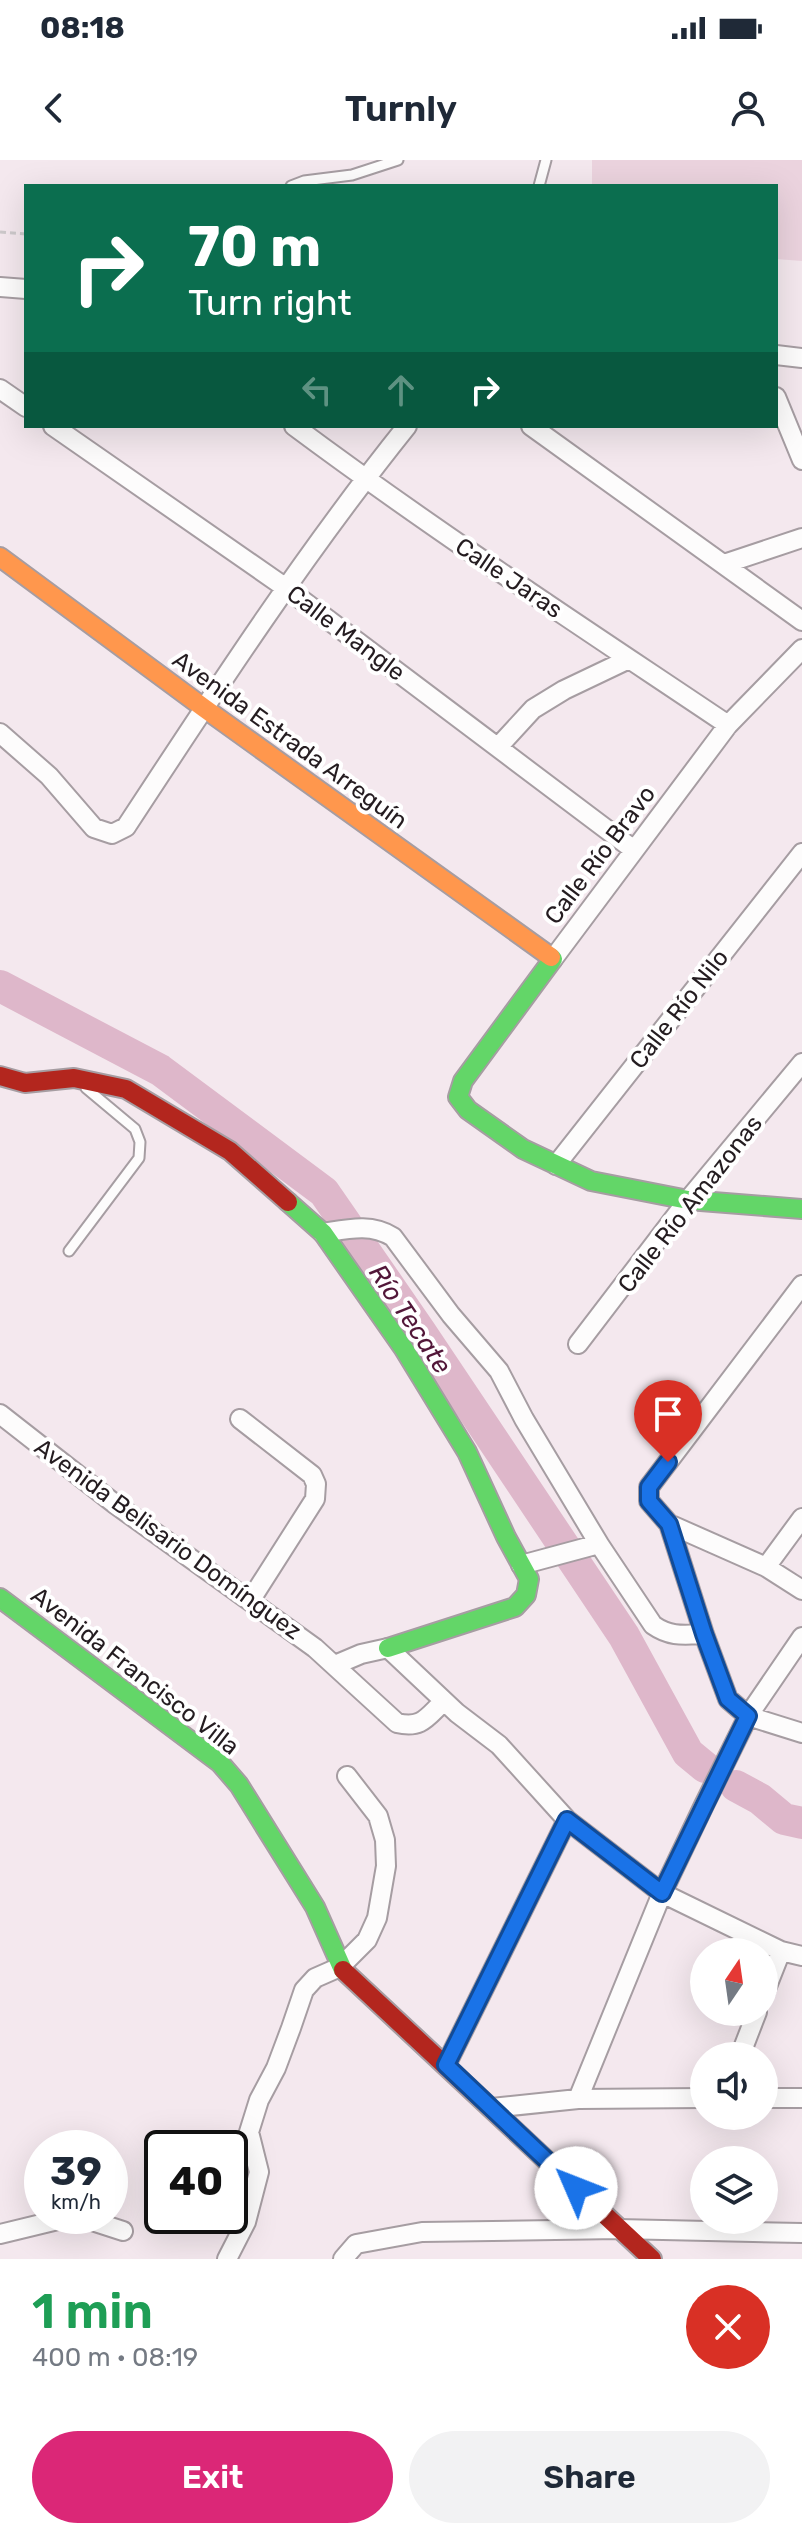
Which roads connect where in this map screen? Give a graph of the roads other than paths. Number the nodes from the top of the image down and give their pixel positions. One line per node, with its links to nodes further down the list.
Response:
1 (398, 160): 3 (lane)
2 (546, 160): 4 (lane)
3 (296, 184)
4 (540, 184)
5 (0, 287): 6 (street)
6 (24, 289)
7 (778, 355): 8 (street)
8 (802, 358)
9 (0, 389): 11 (street)
10 (778, 402): 16 (street)
11 (24, 406)
12 (56, 428): 21 (street, Calle Mangle)
13 (297, 428): 17 (street, Calle Jaras)
14 (405, 428): 17 (street)
15 (534, 428): 20 (street)
16 (802, 460)
17 (365, 479): 21 (street); 24 (street, Calle Jaras)
18 (802, 538): 20 (street)
19 (0, 557): 25 (street, Avenida Estrada Arreguín)
20 (724, 564): 22 (street)
21 (286, 588): 25 (street); 28 (street, Calle Mangle)
22 (802, 621)
23 (802, 649): 26 (street, Calle Río Bravo)
24 (629, 659): 26 (street, Calle Jaras); 28 (street)
25 (204, 708): 27 (street); 31 (street, Avenida Estrada Arreguín)
26 (728, 725): 29 (street, Calle Río Bravo)
27 (0, 733)
28 (498, 747): 29 (street, Calle Mangle)
29 (634, 850): 31 (street, Calle Río Bravo)
30 (802, 853): 35 (street, Calle Río Nilo)
31 (553, 959): 35 (street, Calle Río Bravo)
32 (802, 1063): 36 (street, Calle Río Amazonas)
33 (0, 1076): 34 (street)
34 (74, 1078): 38 (street); 39 (lane)
35 (556, 1165): 36 (street)
36 (688, 1200): 37 (street); 41 (street, Calle Río Amazonas)
37 (802, 1209)
38 (323, 1233): 46 (street); 47 (street)
39 (69, 1251)
40 (802, 1285): 45 (street)
41 (578, 1344)
42 (0, 1414): 51 (street, Avenida Belisario Domínguez)
43 (240, 1419): 51 (street)
44 (802, 1518): 48 (street)
45 (669, 1524): 48 (street); 52 (street)
46 (599, 1544): 47 (street); 52 (street)
47 (521, 1565): 54 (street)
48 (766, 1567): 49 (street)
49 (802, 1590)
50 (0, 1598): 65 (street, Avenida Francisco Villa)
51 (250, 1601): 55 (street, Avenida Belisario Domínguez)
52 (704, 1634): 57 (street)
53 (802, 1637): 57 (street)
54 (388, 1648): 55 (street); 56 (street)
55 (335, 1665): 56 (street, Avenida Belisario Domínguez)
56 (444, 1701): 60 (street)
57 (748, 1716): 58 (street); 61 (street)
58 (802, 1733)
59 (347, 1776): 65 (street)
60 (567, 1820): 61 (street); 66 (street)
61 (662, 1893): 62 (street); 70 (street)
62 (781, 1951): 63 (street); 64 (street)
63 (802, 1956)
64 (778, 1959)
65 (340, 1967): 66 (street); 76 (street)
66 (446, 2065): 71 (street)
67 (690, 2098): 70 (street)
68 (778, 2098): 69 (street)
69 (802, 2098)
70 (578, 2099): 71 (street)
71 (492, 2108): 73 (street)
72 (24, 2228): 75 (street)
73 (618, 2229): 74 (street); 77 (street); 78 (street)
74 (802, 2233)
75 (0, 2234)
76 (227, 2259)
77 (343, 2259)
78 (652, 2259)

